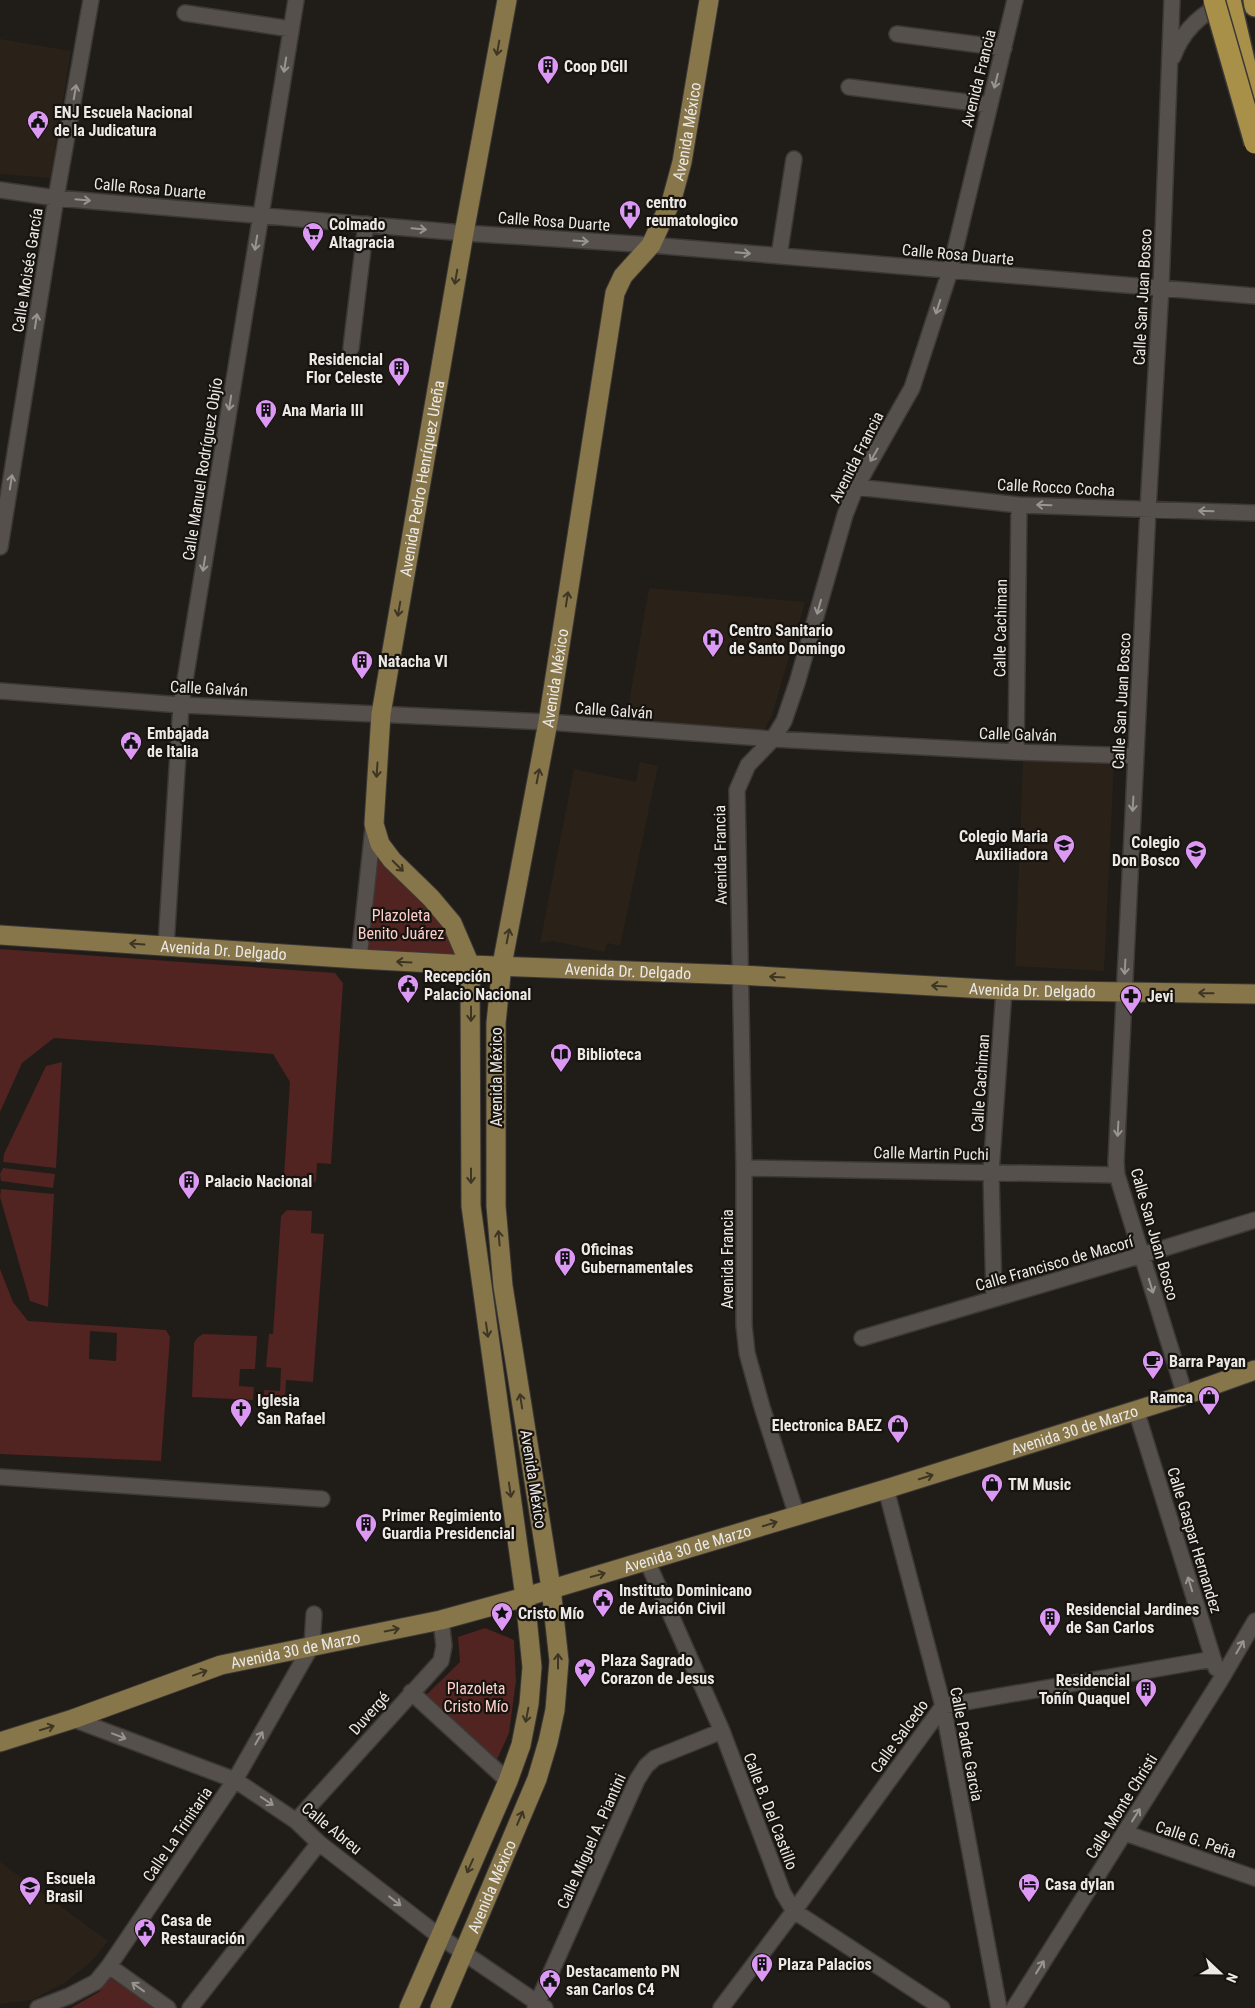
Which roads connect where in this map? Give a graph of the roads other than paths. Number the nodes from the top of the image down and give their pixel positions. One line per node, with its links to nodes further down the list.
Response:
1 (92, 0): 22 (street, Calle Moisés García, one-way to 1)
2 (296, 0): 11 (street, Calle Manuel Rodríguez Objío)
3 (507, 0): 25 (main road, Avenida Pedro Henríquez Ureña, one-way to 25)
4 (709, 0): 26 (main road, Avenida México)
5 (1015, 0): 13 (street, Avenida Francia)
6 (1172, 0): 14 (street, Calle San Juan Bosco)
7 (1225, 0): 14 (street); 17 (highway); 18 (main road); 19 (highway, bridge)
8 (1254, 0): 9 (highway)
9 (1255, 6)
10 (185, 13): 11 (street)
11 (291, 29): 23 (street, Calle Manuel Rodríguez Objío, one-way to 23)
12 (896, 34): 13 (street)
13 (1004, 48): 16 (street, Avenida Francia, one-way to 16)
14 (1170, 62): 29 (street, Calle San Juan Bosco)
15 (849, 87): 16 (street)
16 (990, 106): 28 (street, Avenida Francia)
17 (1255, 108)
18 (1255, 123)
19 (1255, 143)
20 (794, 159): 27 (street)
21 (0, 190): 22 (street, Calle Rosa Duarte)
22 (56, 198): 23 (street, Calle Rosa Duarte, one-way to 23); 36 (street, Calle Moisés García, one-way to 22)
23 (261, 215): 24 (street, Calle Rosa Duarte); 38 (street, Calle Manuel Rodríguez Objío, one-way to 38)
24 (366, 224): 25 (street, Calle Rosa Duarte, one-way to 25); 31 (street)
25 (464, 233): 26 (street, Calle Rosa Duarte, one-way to 26); 39 (main road, Avenida Pedro Henríquez Ureña, one-way to 39)
26 (651, 245): 27 (street, Calle Rosa Duarte, one-way to 27); 40 (main road, Avenida México, one-way to 26)
27 (779, 256): 28 (street, Calle Rosa Duarte)
28 (950, 271): 29 (street, Calle Rosa Duarte); 32 (street, Avenida Francia, one-way to 32)
29 (1161, 287): 30 (street, Calle Rosa Duarte); 34 (street, Calle San Juan Bosco)
30 (1255, 296)
31 (351, 348)
32 (856, 487): 33 (street, Calle Rocco Cocha); 41 (street, Avenida Francia, one-way to 41)
33 (1019, 504): 34 (street, Calle Rocco Cocha, one-way to 33); 42 (street, Calle Cachiman)
34 (1148, 509): 35 (street, Calle Rocco Cocha, one-way to 34); 43 (street, Calle San Juan Bosco)
35 (1255, 513)
36 (0, 547)
37 (0, 691): 38 (street, Calle Galván)
38 (181, 705): 39 (street, Calle Galván); 46 (street, Calle Manuel Rodríguez Objío)
39 (381, 714): 40 (street, Calle Galván); 44 (main road, Avenida Pedro Henríquez Ureña, one-way to 44)
40 (548, 722): 41 (street, Calle Galván); 49 (main road, Avenida México, one-way to 40)
41 (772, 740): 42 (street, Calle Galván); 50 (street, Avenida Francia)
42 (1016, 752): 43 (street, Calle Galván)
43 (1136, 756): 52 (street, Calle San Juan Bosco, one-way to 52)
44 (374, 824): 47 (street, Avenida Pedro Henríquez Ureña); 48 (main road, Avenida México, one-way to 48)
45 (0, 935): 46 (main road, Avenida Dr. Delgado, one-way to 45)
46 (166, 946): 47 (main road, Avenida Dr. Delgado)
47 (359, 960): 48 (main road, Avenida Dr. Delgado, one-way to 47)
48 (470, 965): 49 (main road, Avenida Dr. Delgado); 70 (main road, Avenida México, one-way to 70)
49 (502, 965): 50 (main road, Avenida Dr. Delgado); 69 (main road, Avenida México, one-way to 49)
50 (740, 975): 51 (main road, Avenida Dr. Delgado, one-way to 50); 54 (street, Avenida Francia)
51 (1004, 990): 52 (main road, Avenida Dr. Delgado); 55 (street, Calle Cachiman)
52 (1124, 992): 53 (main road, Avenida Dr. Delgado, one-way to 52); 56 (street, Calle San Juan Bosco, one-way to 56)
53 (1255, 994)
54 (744, 1168): 55 (street, Calle Martin Puchi); 67 (street, Avenida Francia)
55 (991, 1172): 56 (street, Calle Martin Puchi); 59 (street, Calle Cachiman)
56 (1117, 1175): 58 (street, Calle San Juan Bosco)
57 (1255, 1220): 58 (street, Calle Francisco de Macorí)
58 (1142, 1255): 59 (street, Calle Francisco de Macorí); 62 (street, Calle San Juan Bosco, one-way to 62)
59 (994, 1298): 60 (street, Calle Francisco de Macorí)
60 (862, 1338)
61 (1255, 1370): 62 (main road, Avenida 30 de Marzo)
62 (1184, 1395): 63 (main road, Avenida 30 de Marzo)
63 (1136, 1410): 65 (main road, Avenida 30 de Marzo, one-way to 63); 75 (street, Calle Gaspar Hernandez, one-way to 63)
64 (0, 1477): 66 (street)
65 (886, 1489): 67 (main road, Avenida 30 de Marzo); 78 (street, Calle Padre Garcia)
66 (322, 1499)
67 (797, 1516): 68 (main road, Avenida 30 de Marzo, one-way to 67)
68 (647, 1561): 69 (main road, Avenida 30 de Marzo, one-way to 68); 80 (street, Calle B. Del Castillo)
69 (551, 1588): 70 (main road, Avenida 30 de Marzo); 90 (main road, Avenida México, one-way to 69)
70 (525, 1596): 72 (main road, Avenida 30 de Marzo); 83 (main road, Avenida México, one-way to 83)
71 (314, 1614): 74 (street)
72 (441, 1620): 74 (main road, Avenida 30 de Marzo, one-way to 72); 77 (street, Duvergé)
73 (1255, 1621): 76 (street, Calle Monte Christi, one-way to 73)
74 (312, 1645): 79 (main road, Avenida 30 de Marzo, one-way to 74); 82 (street, Calle La Trinitaria, one-way to 74)
75 (1213, 1659): 76 (street, Calle Gaspar Hernandez); 78 (street, Calle Salcedo)
76 (1220, 1681): 85 (street, Calle Monte Christi, one-way to 76)
77 (411, 1692): 83 (street); 84 (street, Duvergé)
78 (943, 1706): 88 (street, Calle Salcedo); 100 (street, Calle Padre Garcia)
79 (73, 1719): 81 (main road, Avenida 30 de Marzo, one-way to 79); 82 (street, Calle Abreu, one-way to 82)
80 (722, 1731): 88 (street, Calle B. Del Castillo); 92 (street, Calle Miguel A. Piantini)
81 (0, 1742)
82 (235, 1780): 84 (street, Calle Abreu, one-way to 84); 91 (street, Calle La Trinitaria)
83 (508, 1781): 89 (main road, Avenida México, one-way to 89)
84 (296, 1821): 86 (street, Calle Abreu)
85 (1125, 1833): 87 (street, Calle G. Peña); 101 (street, Calle Monte Christi, one-way to 85)
86 (320, 1843): 89 (street, Calle Abreu, one-way to 89); 95 (street)
87 (1255, 1878)
88 (794, 1911): 98 (street, Calle Salcedo); 99 (street, Calle B. Del Castillo)
89 (439, 1936): 90 (street, Calle Abreu); 96 (main road, Avenida México)
90 (464, 1952): 92 (street, Calle Abreu); 97 (main road, Avenida México)
91 (109, 1966): 93 (street, Calle La Trinitaria); 94 (street, one-way to 91)
92 (539, 2006)
93 (38, 2008)
94 (168, 2008)
95 (190, 2008)
96 (409, 2008)
97 (440, 2008)
98 (721, 2008)
99 (942, 2008)
100 (998, 2008)
101 (1014, 2008)

